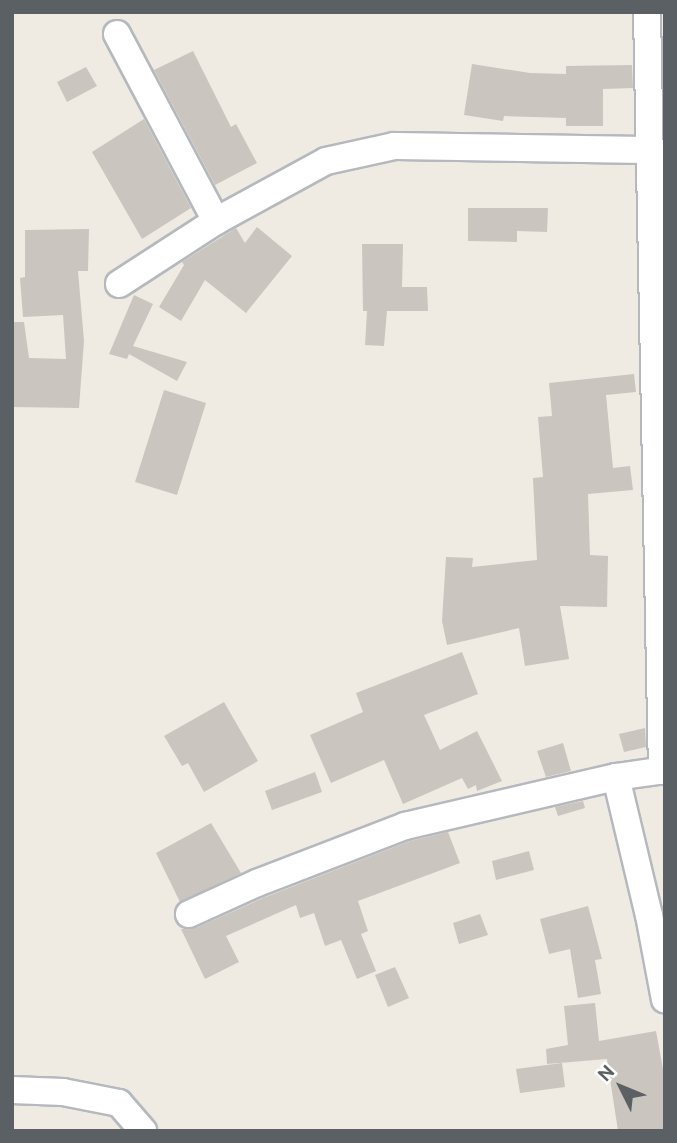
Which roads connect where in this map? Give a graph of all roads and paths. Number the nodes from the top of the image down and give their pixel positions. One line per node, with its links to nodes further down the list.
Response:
1 (647, 12): 3 (street)
2 (117, 34): 4 (street)
3 (648, 150): 4 (street); 6 (street)
4 (216, 221): 5 (street)
5 (119, 285)
6 (663, 771): 7 (street)
7 (616, 777): 8 (street); 9 (street)
8 (189, 915)
9 (665, 1000)
10 (12, 1090): 11 (street)
11 (143, 1131)

